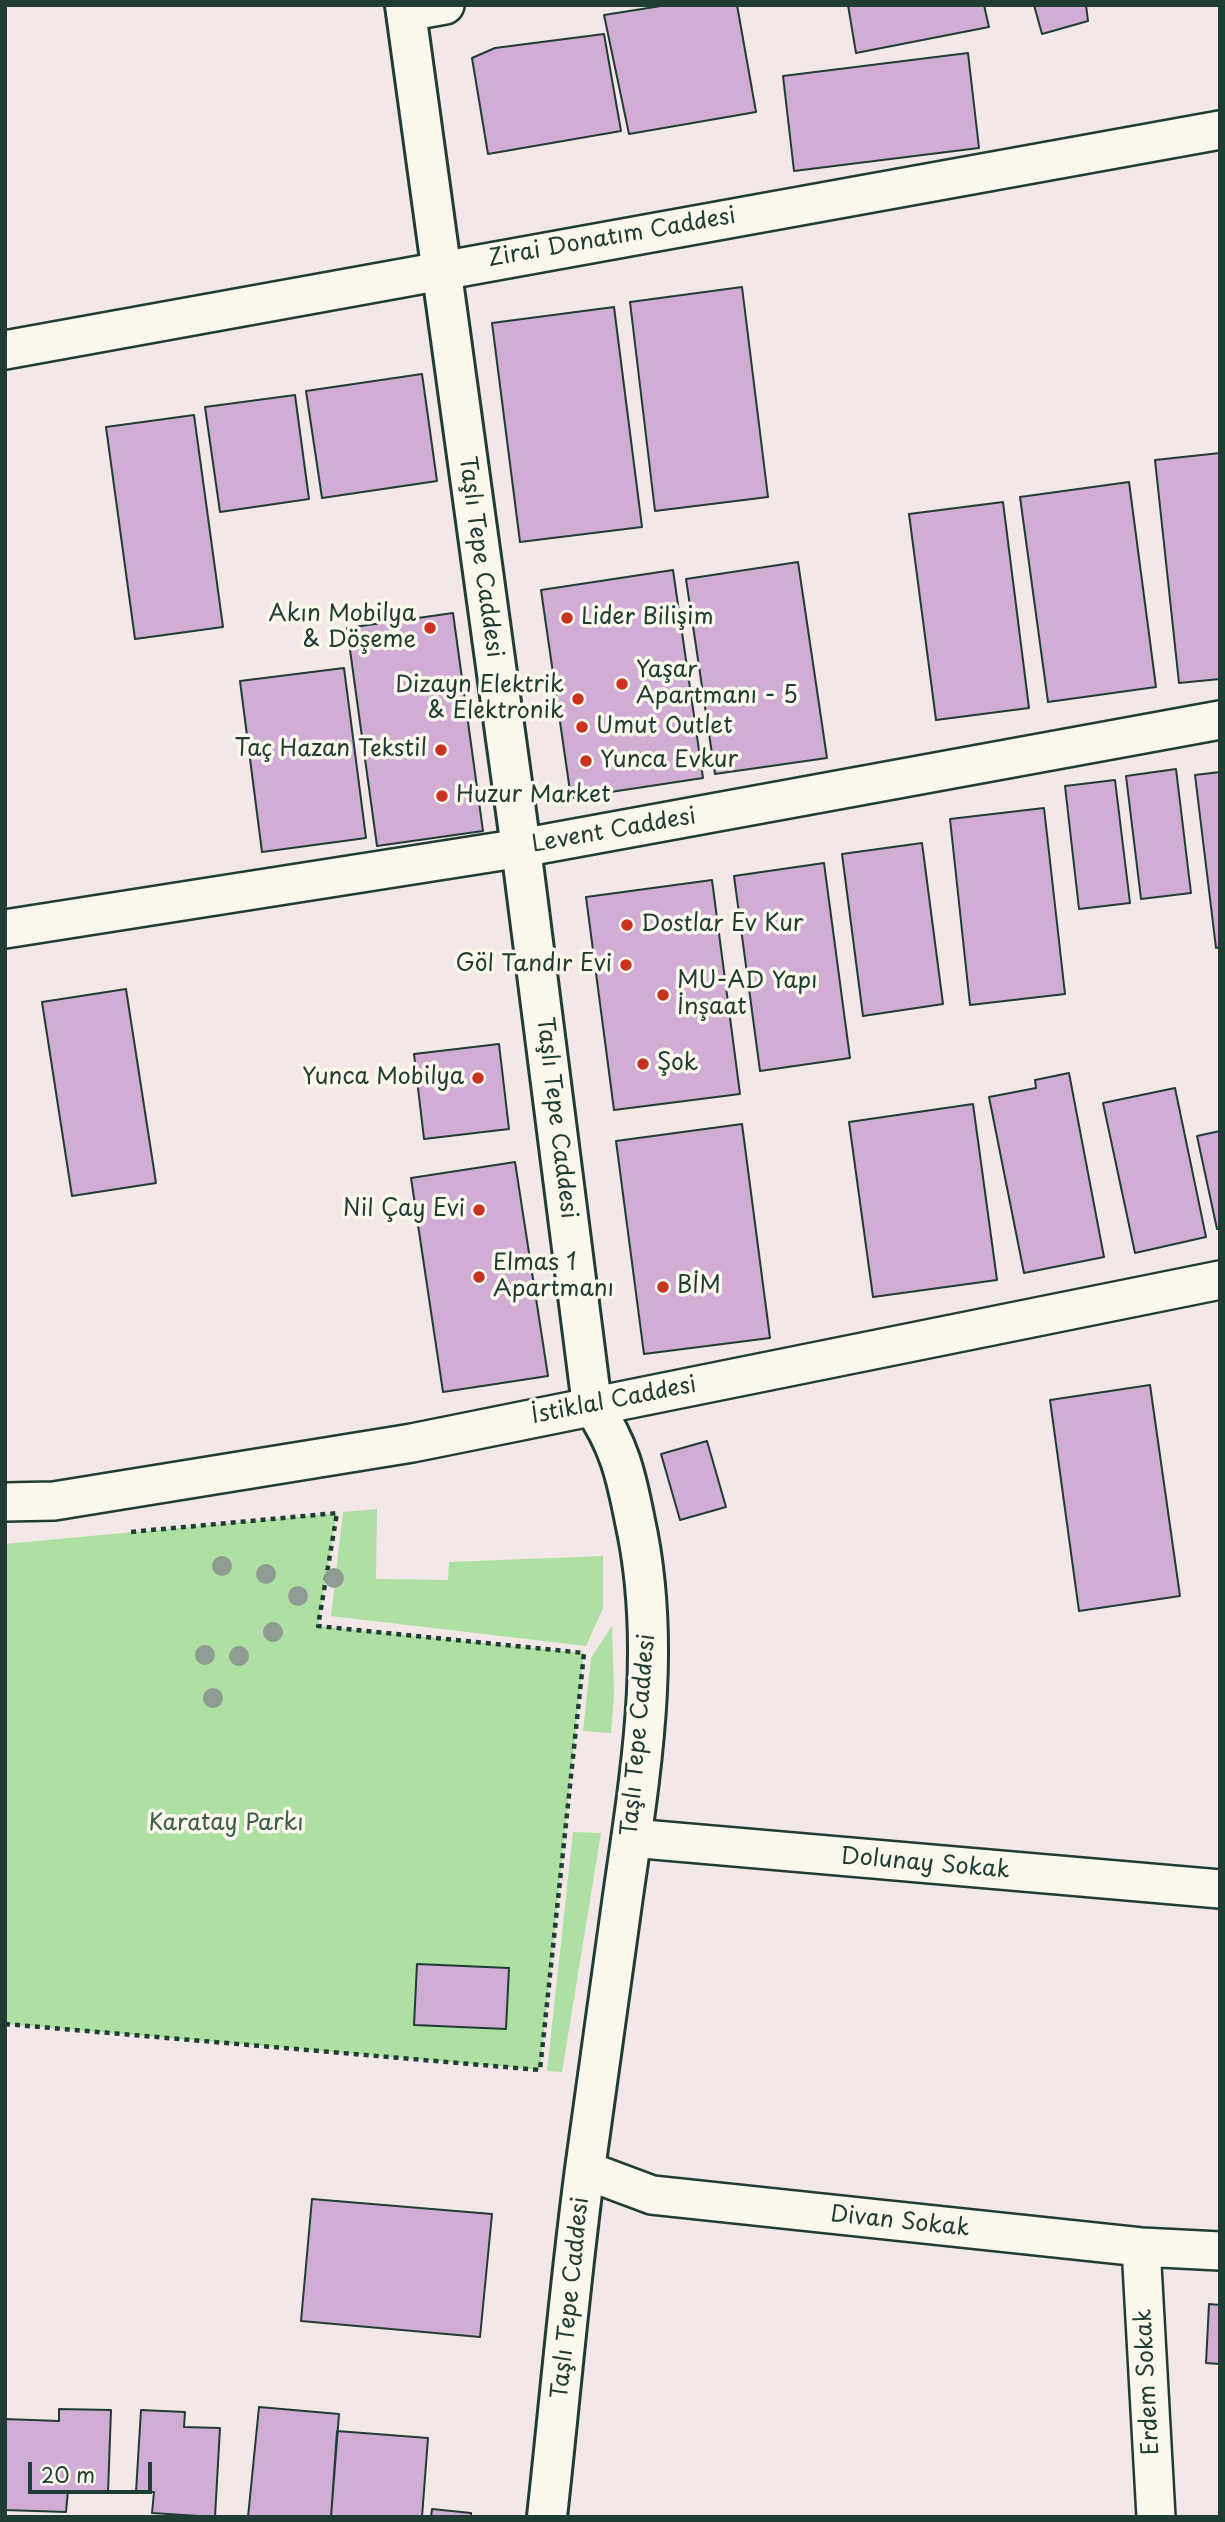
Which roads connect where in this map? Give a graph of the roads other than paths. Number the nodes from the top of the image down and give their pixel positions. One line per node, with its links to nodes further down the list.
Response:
1 (445, 5): 2 (street)
2 (405, 9): 4 (street, Taşlı Tepe Caddesi)
3 (1220, 130): 4 (street, Zirai Donatım Caddesi)
4 (440, 269): 5 (street, Zirai Donatım Caddesi); 7 (street, Taşlı Tepe Caddesi)
5 (5, 350)
6 (1220, 720): 7 (street, Levent Caddesi)
7 (521, 848): 8 (street, Levent Caddesi); 10 (street, Taşlı Tepe Caddesi)
8 (5, 929)
9 (1220, 1280): 10 (street, İstiklal Caddesi)
10 (593, 1405): 11 (street, İstiklal Caddesi); 12 (street, Taşlı Tepe Caddesi)
11 (5, 1502)
12 (631, 1838): 13 (street, Dolunay Sokak); 14 (street, Taşlı Tepe Caddesi)
13 (1220, 1889)
14 (585, 2170): 15 (street, Divan Sokak); 17 (street, Taşlı Tepe Caddesi)
15 (1141, 2247): 16 (street, Divan Sokak); 18 (street, Erdem Sokak)
16 (1220, 2250)
17 (547, 2517)
18 (1156, 2517)

